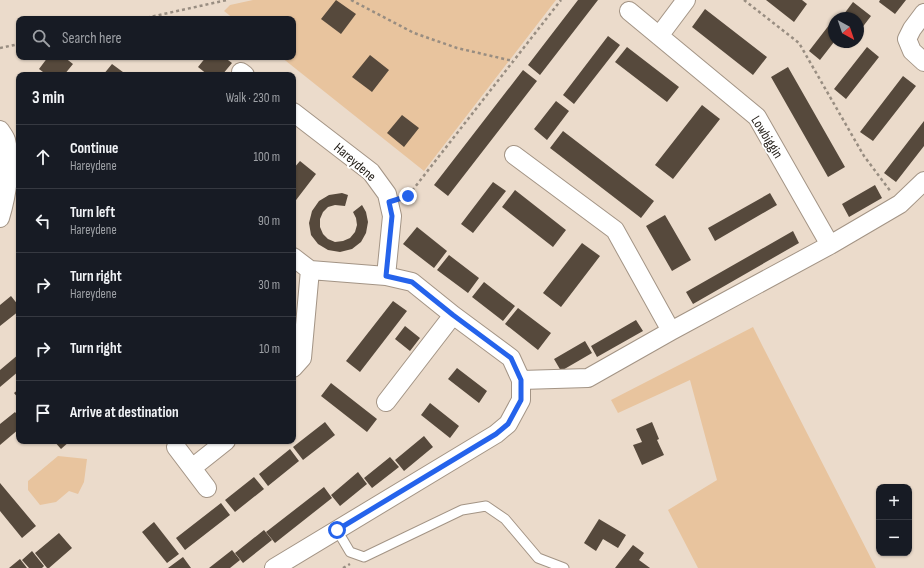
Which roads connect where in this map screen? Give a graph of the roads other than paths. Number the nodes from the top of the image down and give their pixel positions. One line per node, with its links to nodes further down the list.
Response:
1 (686, 0): 4 (street)
2 (629, 11): 4 (street, Lowbiggin)
3 (924, 13): 5 (street)
4 (659, 36): 11 (street, Lowbiggin)
5 (924, 62)
6 (296, 114): 14 (street, Hareydene)
7 (8, 134): 10 (street)
8 (514, 155): 16 (street)
9 (924, 181): 11 (street)
10 (0, 218)
11 (830, 245): 16 (street)
12 (296, 259): 13 (street)
13 (310, 270): 14 (street); 17 (street)
14 (386, 276): 15 (street)
15 (453, 315): 18 (street); 19 (street)
16 (671, 331): 18 (street)
17 (296, 365)
18 (521, 380): 24 (street)
19 (386, 402)
20 (222, 444): 22 (street)
21 (176, 447): 22 (street)
22 (192, 468): 23 (street)
23 (208, 488)
24 (337, 530): 25 (street); 26 (lane)
25 (274, 568)
26 (564, 568)

